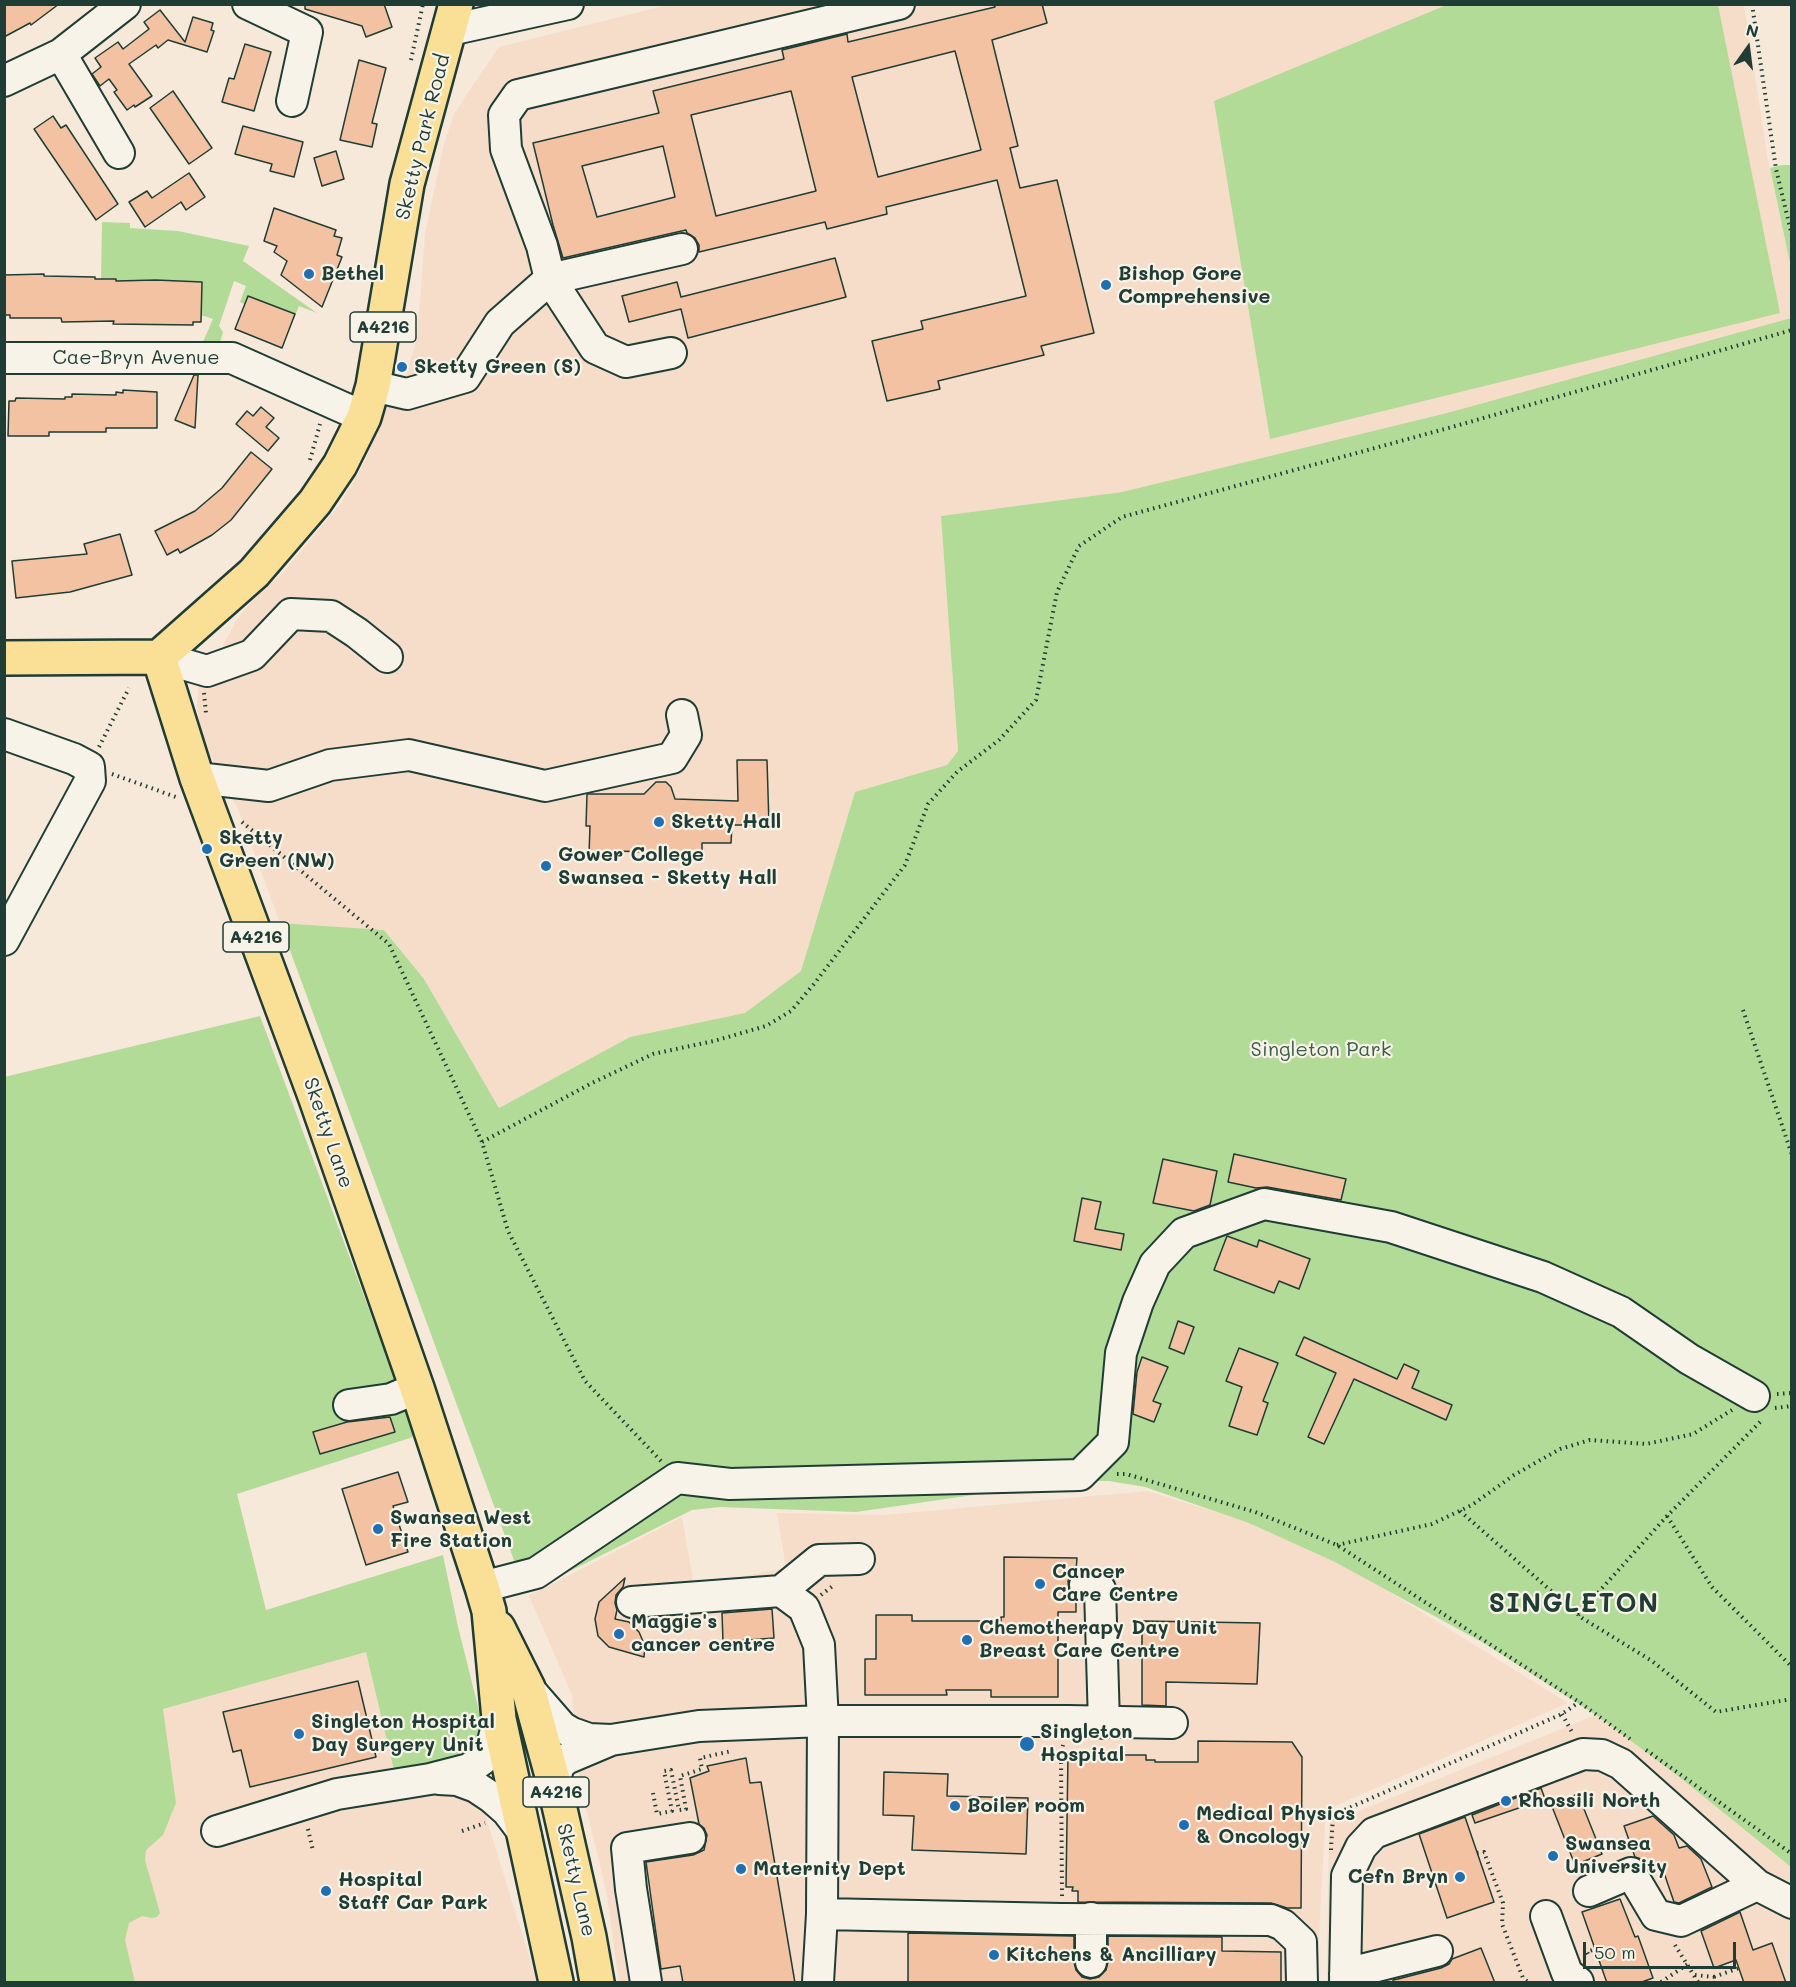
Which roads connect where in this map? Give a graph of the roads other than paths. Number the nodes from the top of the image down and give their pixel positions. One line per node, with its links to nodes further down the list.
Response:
1 (125, 4): 6 (street)
2 (248, 4): 8 (street)
3 (568, 4): 5 (street)
4 (899, 4): 11 (street)
5 (453, 17): 14 (main road, Sketty Park Road / A4216)
6 (62, 54): 7 (street); 9 (street)
7 (4, 81)
8 (292, 101)
9 (118, 153)
10 (681, 249): 11 (street)
11 (550, 279): 12 (street); 14 (street)
12 (671, 353)
13 (4, 358): 15 (street, Cae-Bryn Avenue)
14 (374, 386): 15 (main road, Sketty Park Road / A4216)
15 (364, 417): 16 (main road, Sketty Park Road / A4216)
16 (159, 657): 17 (street); 18 (main road); 21 (main road, Sketty Lane / A4216)
17 (387, 657)
18 (4, 658)
19 (682, 715): 21 (street)
20 (4, 734): 22 (street)
21 (192, 789): 23 (main road, Sketty Lane / A4216)
22 (4, 940)
23 (417, 1388): 25 (street); 29 (main road, Sketty Lane / A4216)
24 (1754, 1396): 29 (street)
25 (349, 1405)
26 (859, 1559): 28 (street)
27 (1085, 1585): 34 (street)
28 (781, 1591): 30 (street); 33 (street)
29 (485, 1599): 31 (main road, Sketty Lane / A4216); 32 (main road, Sketty Lane / A4216)
30 (632, 1602)
31 (528, 1688): 36 (street); 38 (main road, Sketty Lane / A4216)
32 (500, 1719): 37 (street); 40 (main road, Sketty Lane / A4216)
33 (823, 1721): 34 (street); 36 (street); 45 (street)
34 (1104, 1723): 35 (street)
35 (1172, 1723)
36 (611, 1740): 38 (street)
37 (430, 1779): 39 (street); 40 (street)
38 (554, 1783): 52 (main road, Sketty Lane / A4216)
39 (217, 1831)
40 (526, 1836): 51 (main road, Sketty Lane / A4216)
41 (690, 1838): 53 (street)
42 (1757, 1884): 43 (street); 44 (street); 50 (street)
43 (1588, 1891)
44 (1791, 1903)
45 (822, 1914): 47 (street); 54 (street)
46 (1546, 1916): 56 (street)
47 (1090, 1918): 49 (street); 55 (street)
48 (1437, 1951): 50 (street)
49 (1091, 1972)
50 (1345, 1978)
51 (556, 1983)
52 (597, 1983)
53 (646, 1983)
54 (818, 1983)
55 (1302, 1983)
56 (1578, 1983)

